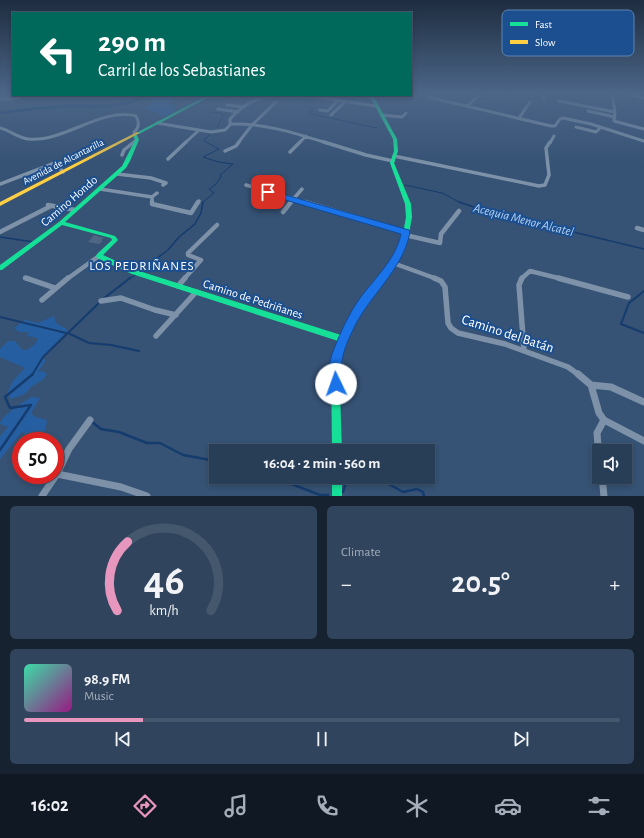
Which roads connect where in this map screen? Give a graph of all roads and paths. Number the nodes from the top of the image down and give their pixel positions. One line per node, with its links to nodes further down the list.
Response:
1 (112, 117): 15 (street)
2 (137, 117): 18 (street)
3 (168, 117): 10 (main road, Avenida de Alcantarilla)
4 (231, 117): 11 (street)
5 (260, 117): 12 (street)
6 (383, 117): 27 (main road)
7 (515, 117): 9 (street)
8 (615, 117): 16 (street)
9 (519, 118): 14 (street)
10 (155, 124): 17 (street); 18 (main road, Avenida de Alcantarilla)
11 (230, 124): 12 (street); 17 (street)
12 (252, 125): 19 (street); 23 (street)
13 (576, 127): 14 (street)
14 (601, 127): 21 (street)
15 (0, 128)
16 (644, 129)
17 (198, 131): 26 (street)
18 (139, 133): 22 (main road, Camino Hondo); 28 (main road, Avenida de Alcantarilla)
19 (306, 136): 24 (street); 27 (street)
20 (554, 136): 27 (street)
21 (644, 141)
22 (128, 148): 25 (street); 29 (main road, Camino Hondo)
23 (225, 151)
24 (290, 152)
25 (122, 155)
26 (168, 159)
27 (394, 159): 48 (main road)
28 (63, 172): 30 (street); 39 (main road, Avenida de Alcantarilla)
29 (117, 174): 31 (street); 33 (main road, Camino Hondo)
30 (1, 183)
31 (164, 185)
32 (246, 185): 37 (street)
33 (100, 189): 36 (street); 40 (main road, Camino Hondo)
34 (302, 189): 37 (street)
35 (156, 193): 36 (street)
36 (152, 197): 38 (street)
37 (292, 200): 42 (street); 48 (street)
38 (199, 201)
39 (0, 204)
40 (75, 210): 43 (main road, Camino Hondo); 47 (street)
41 (459, 211): 48 (street)
42 (283, 212)
43 (61, 223): 49 (main road); 51 (main road, Camino Hondo)
44 (217, 225): 53 (street)
45 (638, 228): 46 (street)
46 (644, 230)
47 (0, 232)
48 (406, 234): 50 (main road)
49 (99, 256): 53 (main road, Camino de Pedriñanes); 54 (street)
50 (393, 264): 61 (main road); 62 (street, Camino del Batán)
51 (0, 268)
52 (25, 278): 54 (street)
53 (178, 286): 55 (main road, Camino de Pedriñanes)
54 (55, 288): 57 (street)
55 (196, 292): 59 (street); 61 (main road, Camino de Pedriñanes)
56 (628, 298): 62 (street)
57 (42, 300)
58 (101, 301): 59 (street)
59 (176, 315): 60 (street)
60 (156, 336)
61 (343, 339): 68 (main road)
62 (524, 350): 63 (street, Camino del Batán)
63 (590, 385): 64 (street); 66 (street)
64 (644, 402)
65 (90, 420): 70 (street)
66 (604, 420): 67 (street); 69 (street)
67 (644, 441)
68 (337, 444)
69 (597, 444)
70 (64, 459)
71 (64, 476): 76 (street)
72 (50, 484): 75 (street)
73 (337, 484): 77 (main road)
74 (603, 484): 78 (street)
75 (42, 496)
76 (146, 496)
77 (337, 496)
78 (604, 496)

